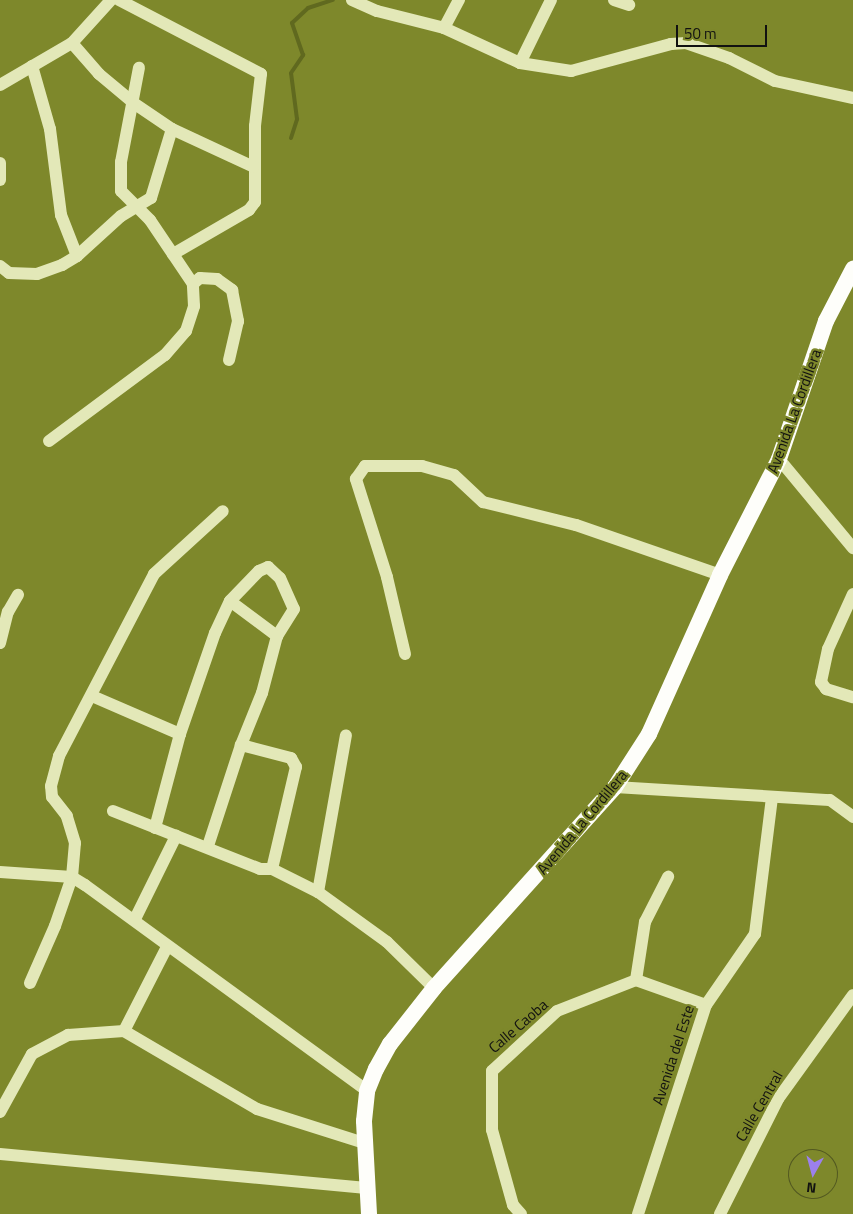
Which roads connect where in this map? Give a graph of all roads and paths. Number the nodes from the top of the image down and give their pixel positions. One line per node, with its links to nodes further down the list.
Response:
1 (111, 0): 9 (street)
2 (120, 0): 18 (street)
3 (352, 0): 8 (street)
4 (459, 0): 8 (street)
5 (551, 0): 10 (street)
6 (614, 0): 7 (street)
7 (629, 4)
8 (444, 28): 10 (street)
9 (72, 43): 11 (street); 15 (street)
10 (520, 63): 14 (street)
11 (32, 66): 13 (street); 22 (street)
12 (139, 68): 15 (street)
13 (0, 85)
14 (853, 98)
15 (134, 104): 16 (street); 20 (street)
16 (172, 129): 18 (street); 20 (street)
17 (0, 163): 19 (street)
18 (254, 167): 21 (street)
19 (0, 180)
20 (134, 207): 21 (street); 22 (street)
21 (174, 254): 25 (street)
22 (77, 256): 23 (street)
23 (0, 266)
24 (853, 268): 28 (main road, Avenida La Cordillera)
25 (193, 284): 26 (street); 27 (street)
26 (229, 360)
27 (49, 441)
28 (779, 459): 30 (street); 31 (main road, Avenida La Cordillera)
29 (223, 510): 38 (street)
30 (853, 548)
31 (720, 575): 37 (street); 43 (main road, Avenida La Cordillera)
32 (853, 594): 39 (street)
33 (18, 595): 36 (street)
34 (230, 601): 35 (street); 35 (street); 40 (street)
35 (277, 636): 42 (street)
36 (0, 643)
37 (405, 654)
38 (92, 696): 40 (street); 52 (street)
39 (853, 697)
40 (180, 734): 47 (street)
41 (346, 734): 54 (street)
42 (241, 745): 49 (street); 50 (street)
43 (615, 787): 44 (street); 59 (main road, Avenida La Cordillera)
44 (772, 797): 46 (street); 61 (street, Avenida del Este)
45 (113, 811): 47 (street)
46 (853, 817)
47 (155, 828): 48 (street)
48 (176, 836): 49 (street); 55 (street)
49 (208, 846): 50 (street)
50 (272, 869): 54 (street)
51 (0, 872): 52 (street)
52 (72, 877): 55 (street); 58 (street)
53 (668, 878): 57 (street)
54 (318, 892): 59 (street)
55 (135, 918): 56 (street)
56 (167, 947): 62 (street); 63 (street)
57 (636, 980): 61 (street); 69 (street, Calle Caoba)
58 (30, 983)
59 (434, 988): 63 (main road, Avenida La Cordillera)
60 (853, 995): 71 (street, Calle Central)
61 (706, 1005): 70 (street, Avenida del Este)
62 (124, 1031): 64 (street); 65 (street)
63 (367, 1091): 65 (main road, Avenida La Cordillera)
64 (0, 1112)
65 (364, 1143): 67 (main road, Avenida La Cordillera)
66 (0, 1154): 67 (street)
67 (366, 1188): 68 (main road, Avenida La Cordillera)
68 (369, 1214)
69 (521, 1214)
70 (638, 1214)
71 (720, 1214)

